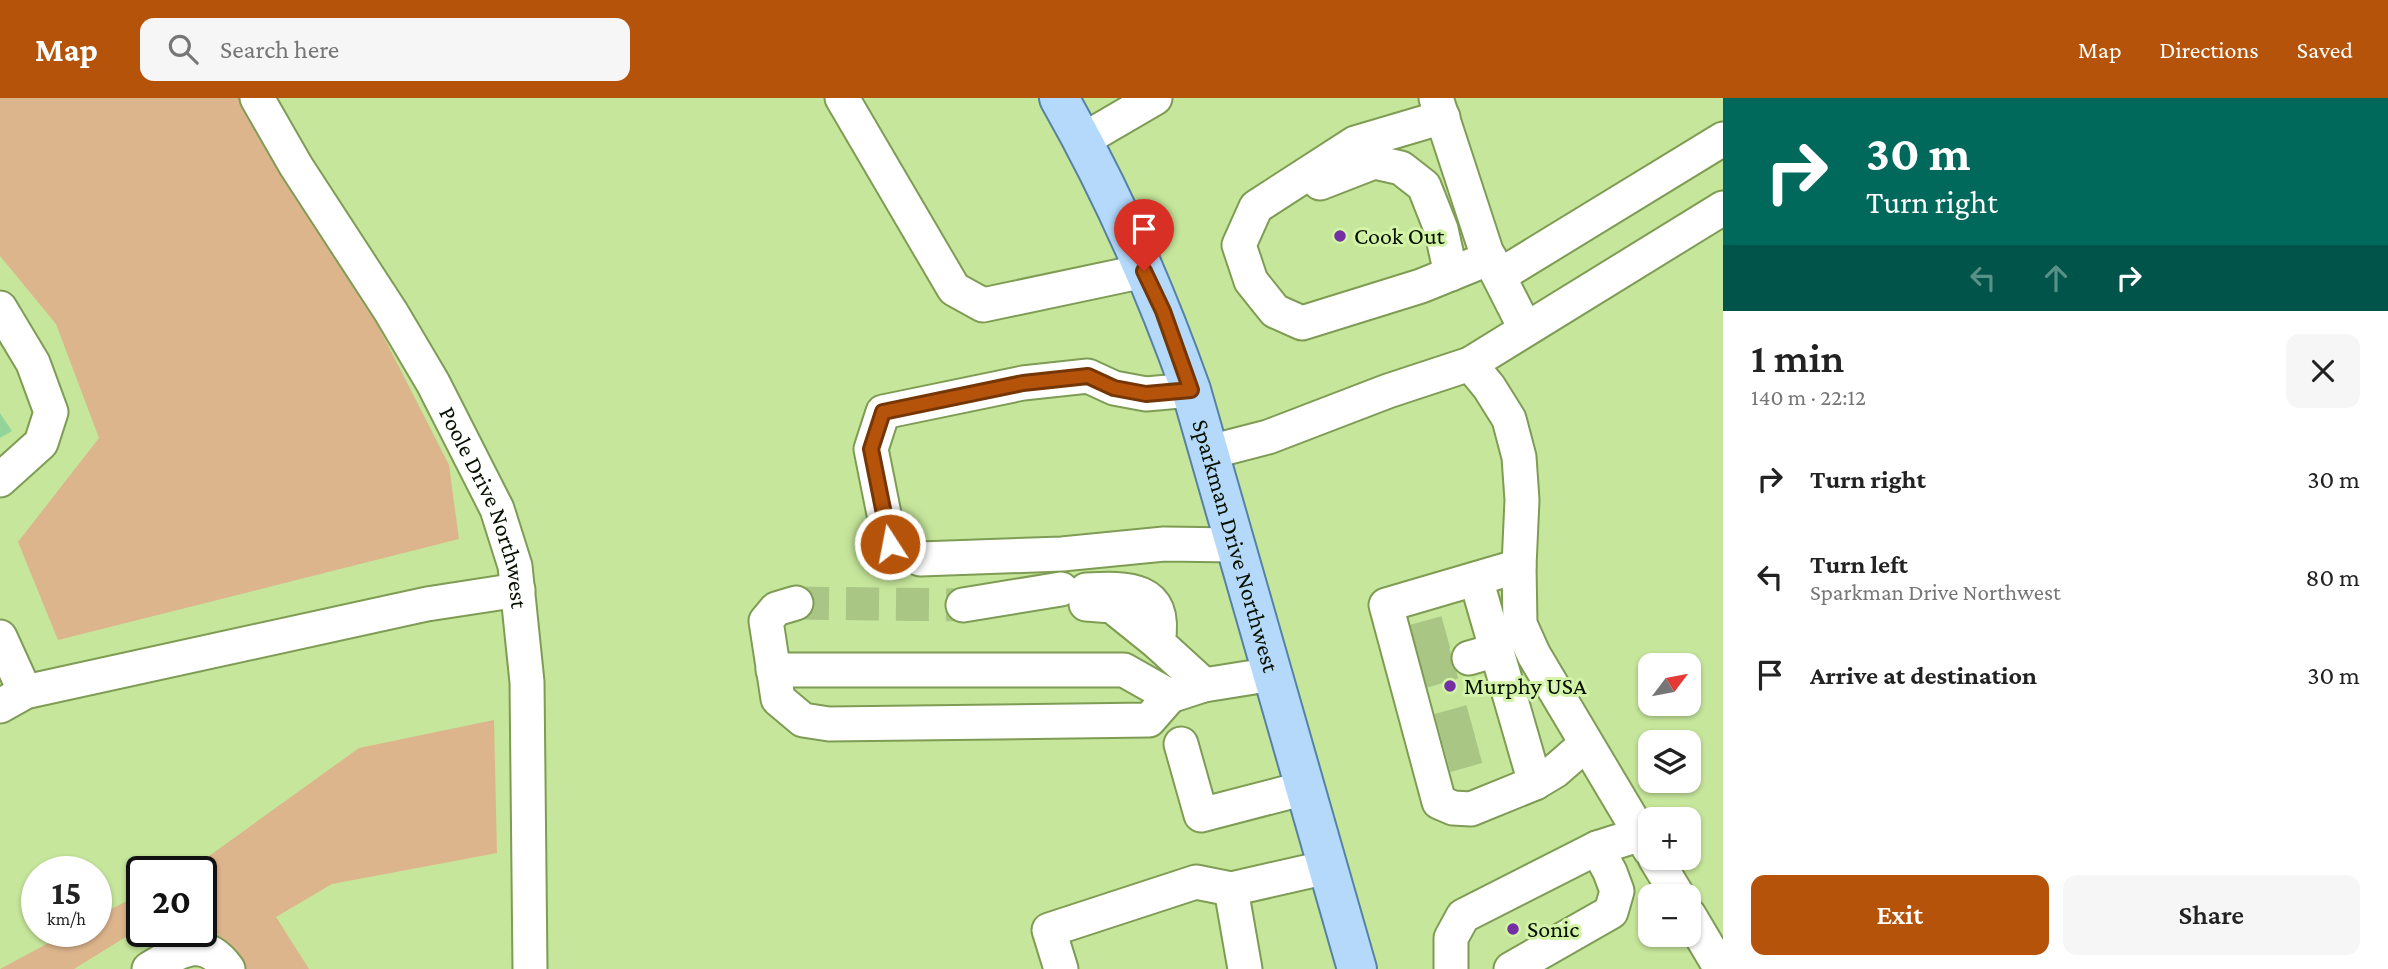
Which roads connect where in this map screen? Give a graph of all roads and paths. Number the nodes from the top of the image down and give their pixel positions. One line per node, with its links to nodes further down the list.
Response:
1 (257, 98): 22 (street, Poole Drive Northwest)
2 (842, 98): 11 (street)
3 (1059, 98): 7 (main road, Sparkman Drive Northwest)
4 (1155, 98): 7 (street)
5 (1439, 107): 8 (street); 10 (street)
6 (1723, 139): 10 (street)
7 (1083, 140): 11 (main road, Sparkman Drive Northwest)
8 (1256, 207): 12 (street); 12 (street)
9 (1723, 208): 14 (street)
10 (1494, 267): 12 (street); 14 (street)
11 (1144, 271): 16 (main road, Sparkman Drive Northwest)
12 (1451, 274)
13 (0, 308): 18 (street)
14 (1525, 328): 15 (street)
15 (1470, 364): 17 (street); 20 (street)
16 (1191, 390): 17 (main road, Sparkman Drive Northwest); 19 (street)
17 (1210, 452): 19 (main road, Sparkman Drive Northwest)
18 (0, 480)
19 (1236, 545): 27 (main road, Sparkman Drive Northwest)
20 (1519, 566): 21 (street); 32 (street)
21 (1476, 579): 33 (street); 33 (street)
22 (518, 590): 30 (street); 43 (street, Poole Drive Northwest)
23 (796, 603): 26 (street)
24 (963, 606): 28 (street)
25 (0, 637): 30 (street)
26 (773, 670): 29 (street); 29 (street)
27 (1273, 674): 28 (street); 34 (main road, Sparkman Drive Northwest)
28 (1204, 685): 29 (street)
29 (1170, 696)
30 (12, 699)
31 (1181, 744): 34 (street)
32 (1586, 744): 33 (street); 35 (street)
33 (1535, 783)
34 (1305, 788): 38 (main road, Sparkman Drive Northwest)
35 (1638, 829)
36 (1638, 847): 37 (street)
37 (1597, 848): 47 (street); 48 (street)
38 (1328, 867): 39 (street); 46 (main road, Sparkman Drive Northwest)
39 (1231, 889): 44 (street); 45 (street)
40 (1701, 935): 49 (street)
41 (149, 969): 42 (street)
42 (228, 969)
43 (530, 969)
44 (1061, 969)
45 (1245, 969)
46 (1357, 969)
47 (1451, 969)
48 (1511, 969)
49 (1721, 969)

